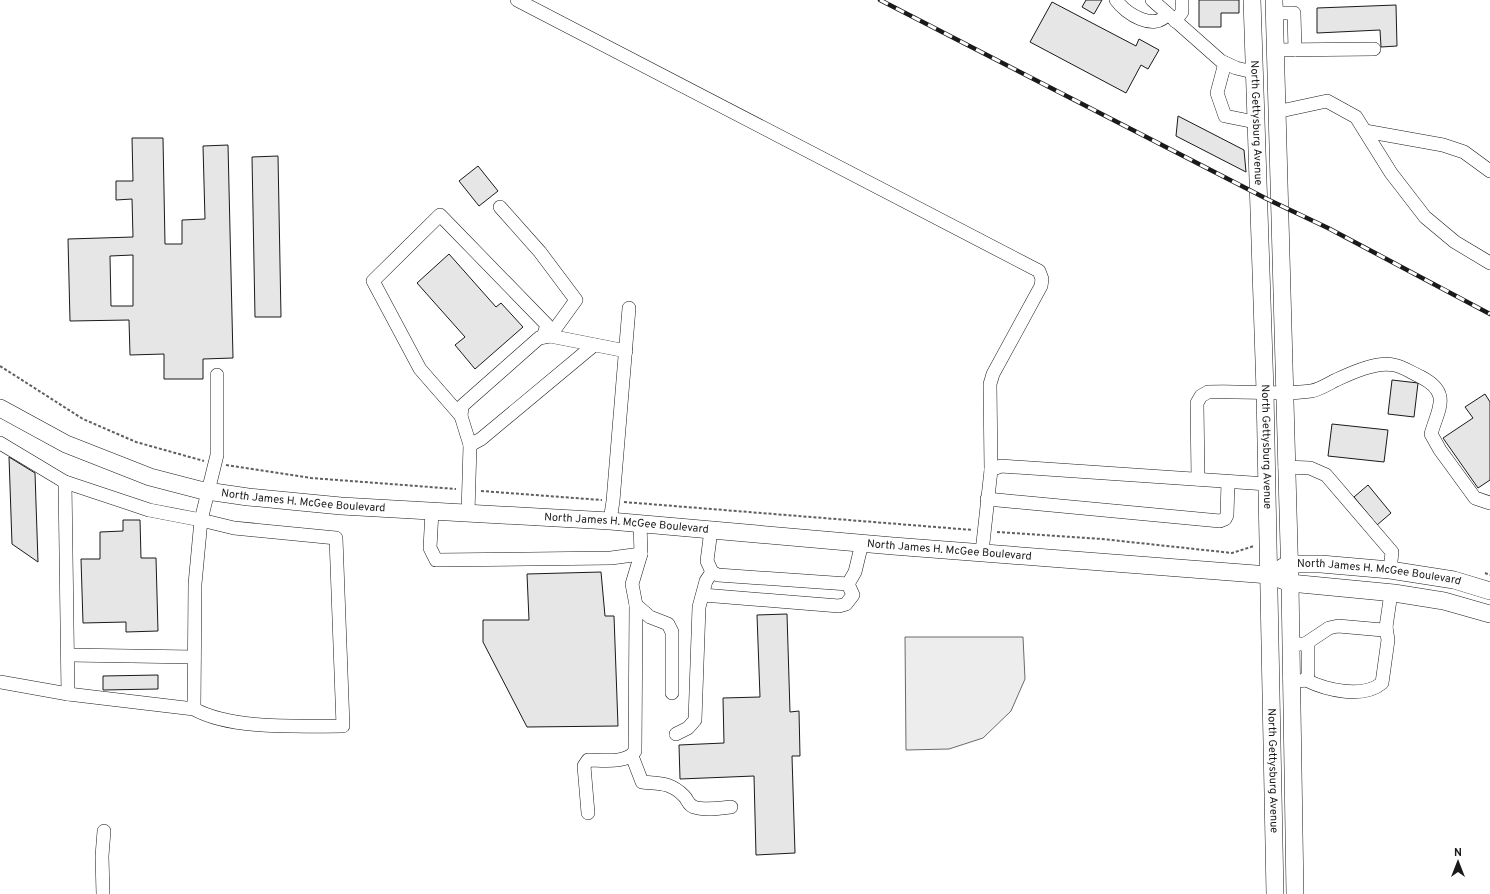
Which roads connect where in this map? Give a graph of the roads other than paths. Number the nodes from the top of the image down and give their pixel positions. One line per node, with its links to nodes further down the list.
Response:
1 (516, 0): 31 (street)
2 (1116, 0): 7 (street)
3 (1182, 0): 7 (street)
4 (1252, 0): 12 (main road, North Gettysburg Avenue)
5 (1154, 1): 7 (street)
6 (1274, 7): 9 (main road, North Gettysburg Avenue); 10 (street)
7 (1171, 17): 11 (street)
8 (1374, 49): 10 (street)
9 (1275, 50): 10 (street); 13 (main road, North Gettysburg Avenue)
10 (1295, 50)
11 (1225, 63): 12 (street); 14 (street)
12 (1253, 72): 14 (main road, North Gettysburg Avenue)
13 (1276, 112): 15 (street); 25 (main road, North Gettysburg Avenue)
14 (1255, 122): 24 (main road, North Gettysburg Avenue)
15 (1365, 131): 16 (street); 18 (street)
16 (1490, 171)
17 (500, 207): 20 (street)
18 (1490, 263)
19 (629, 308): 22 (street)
20 (546, 337): 21 (street); 27 (street); 27 (street)
21 (594, 345): 22 (street); 29 (street)
22 (626, 351): 42 (street)
23 (217, 375): 36 (street)
24 (1265, 391): 25 (street); 32 (street); 35 (main road, North Gettysburg Avenue)
25 (1283, 394): 30 (main road, North Gettysburg Avenue); 38 (street)
26 (0, 408): 36 (main road, North James H. McGee Boulevard)
27 (461, 416): 29 (street)
28 (0, 443): 33 (street)
29 (470, 445): 40 (street)
30 (1285, 467): 48 (main road, North Gettysburg Avenue); 49 (street)
31 (991, 470): 32 (street); 37 (street)
32 (1198, 479): 34 (street)
33 (65, 482): 41 (street); 61 (street)
34 (1228, 482): 35 (street); 37 (street)
35 (1267, 484): 51 (main road, North Gettysburg Avenue)
36 (208, 492): 39 (main road, North James H. McGee Boulevard); 41 (street)
37 (988, 499): 46 (street)
38 (1490, 503)
39 (432, 511): 40 (main road, North James H. McGee Boulevard); 47 (street)
40 (468, 513): 42 (main road, North James H. McGee Boulevard)
41 (201, 520): 62 (street); 67 (street)
42 (610, 521): 43 (main road, North James H. McGee Boulevard)
43 (640, 524): 44 (main road, North James H. McGee Boulevard); 47 (street)
44 (711, 530): 45 (main road, North James H. McGee Boulevard); 50 (street)
45 (862, 543): 46 (main road, North James H. McGee Boulevard); 53 (street)
46 (982, 552): 51 (main road, North James H. McGee Boulevard)
47 (641, 554): 57 (street)
48 (1288, 564): 49 (main road, North James H. McGee Boulevard); 51 (main road, North James H. McGee Boulevard); 52 (main road, North Gettysburg Avenue)
49 (1390, 570): 54 (main road, North James H. McGee Boulevard)
50 (712, 572): 53 (street); 56 (street)
51 (1269, 575): 52 (main road, North James H. McGee Boulevard); 74 (main road, North Gettysburg Avenue)
52 (1290, 583): 55 (main road, North James H. McGee Boulevard); 60 (main road, North Gettysburg Avenue)
53 (848, 584): 56 (street)
54 (1490, 591)
55 (1391, 593): 58 (main road, North James H. McGee Boulevard); 59 (street)
56 (703, 595): 68 (street)
57 (636, 605): 65 (street); 69 (street)
58 (1490, 614)
59 (1386, 627): 60 (street); 63 (street)
60 (1298, 644): 63 (main road, North Gettysburg Avenue)
61 (68, 655): 62 (street); 66 (street)
62 (194, 657): 67 (street)
63 (1298, 681): 75 (main road, North Gettysburg Avenue)
64 (0, 682): 66 (street)
65 (672, 693)
66 (68, 694): 67 (street)
67 (194, 709)
68 (676, 734)
69 (632, 756): 70 (street); 71 (street)
70 (731, 807)
71 (588, 813)
72 (104, 830): 73 (street)
73 (103, 894)
74 (1275, 894)
75 (1295, 894)

